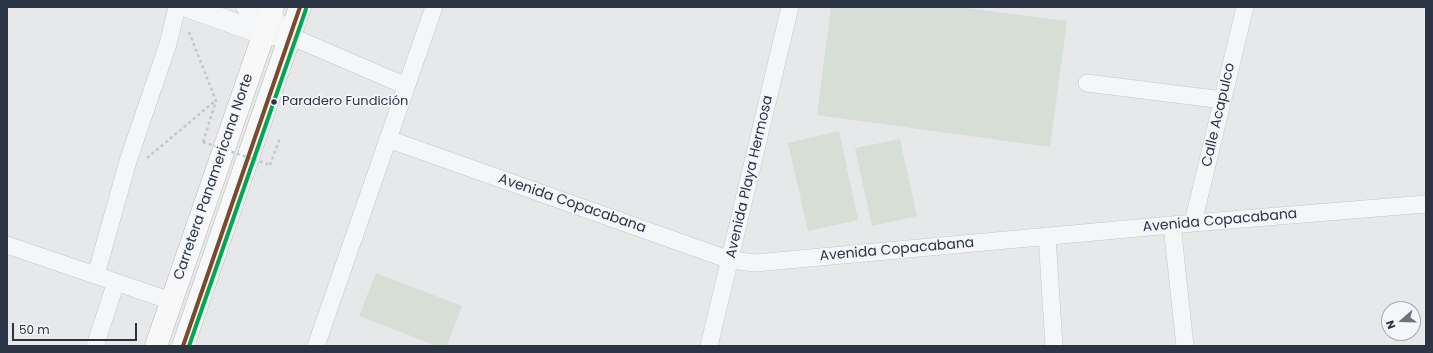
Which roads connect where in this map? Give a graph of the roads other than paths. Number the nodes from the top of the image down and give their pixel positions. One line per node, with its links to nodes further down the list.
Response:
1 (176, 7): 20 (street)
2 (188, 7): 8 (street)
3 (247, 7): 8 (street)
4 (300, 7): 9 (highway, Carretera Panamericana Norte)
5 (434, 7): 11 (street)
6 (790, 7): 19 (street, Avenida Playa Hermosa)
7 (1245, 7): 12 (street, Calle Acapulco)
8 (269, 19): 9 (street); 22 (highway, Carretera Panamericana Norte)
9 (290, 36): 11 (street); 25 (highway, Carretera Panamericana Norte)
10 (1087, 83): 12 (street)
11 (406, 86): 13 (street)
12 (1223, 100): 15 (street, Calle Acapulco)
13 (388, 139): 19 (street, Avenida Copacabana); 26 (street)
14 (1426, 204): 15 (street, Avenida Copacabana)
15 (1194, 223): 16 (street, Avenida Copacabana)
16 (1172, 225): 17 (street, Avenida Copacabana); 29 (street)
17 (1047, 236): 19 (street, Avenida Copacabana); 28 (street)
18 (7, 245): 20 (street)
19 (730, 260): 27 (street, Avenida Playa Hermosa)
20 (96, 275): 21 (street)
21 (116, 282): 22 (street); 23 (street)
22 (171, 301): 24 (highway, Carretera Panamericana Norte)
23 (95, 346)
24 (156, 346)
25 (183, 346)
26 (316, 346)
27 (709, 346)
28 (1054, 346)
29 (1185, 346)

